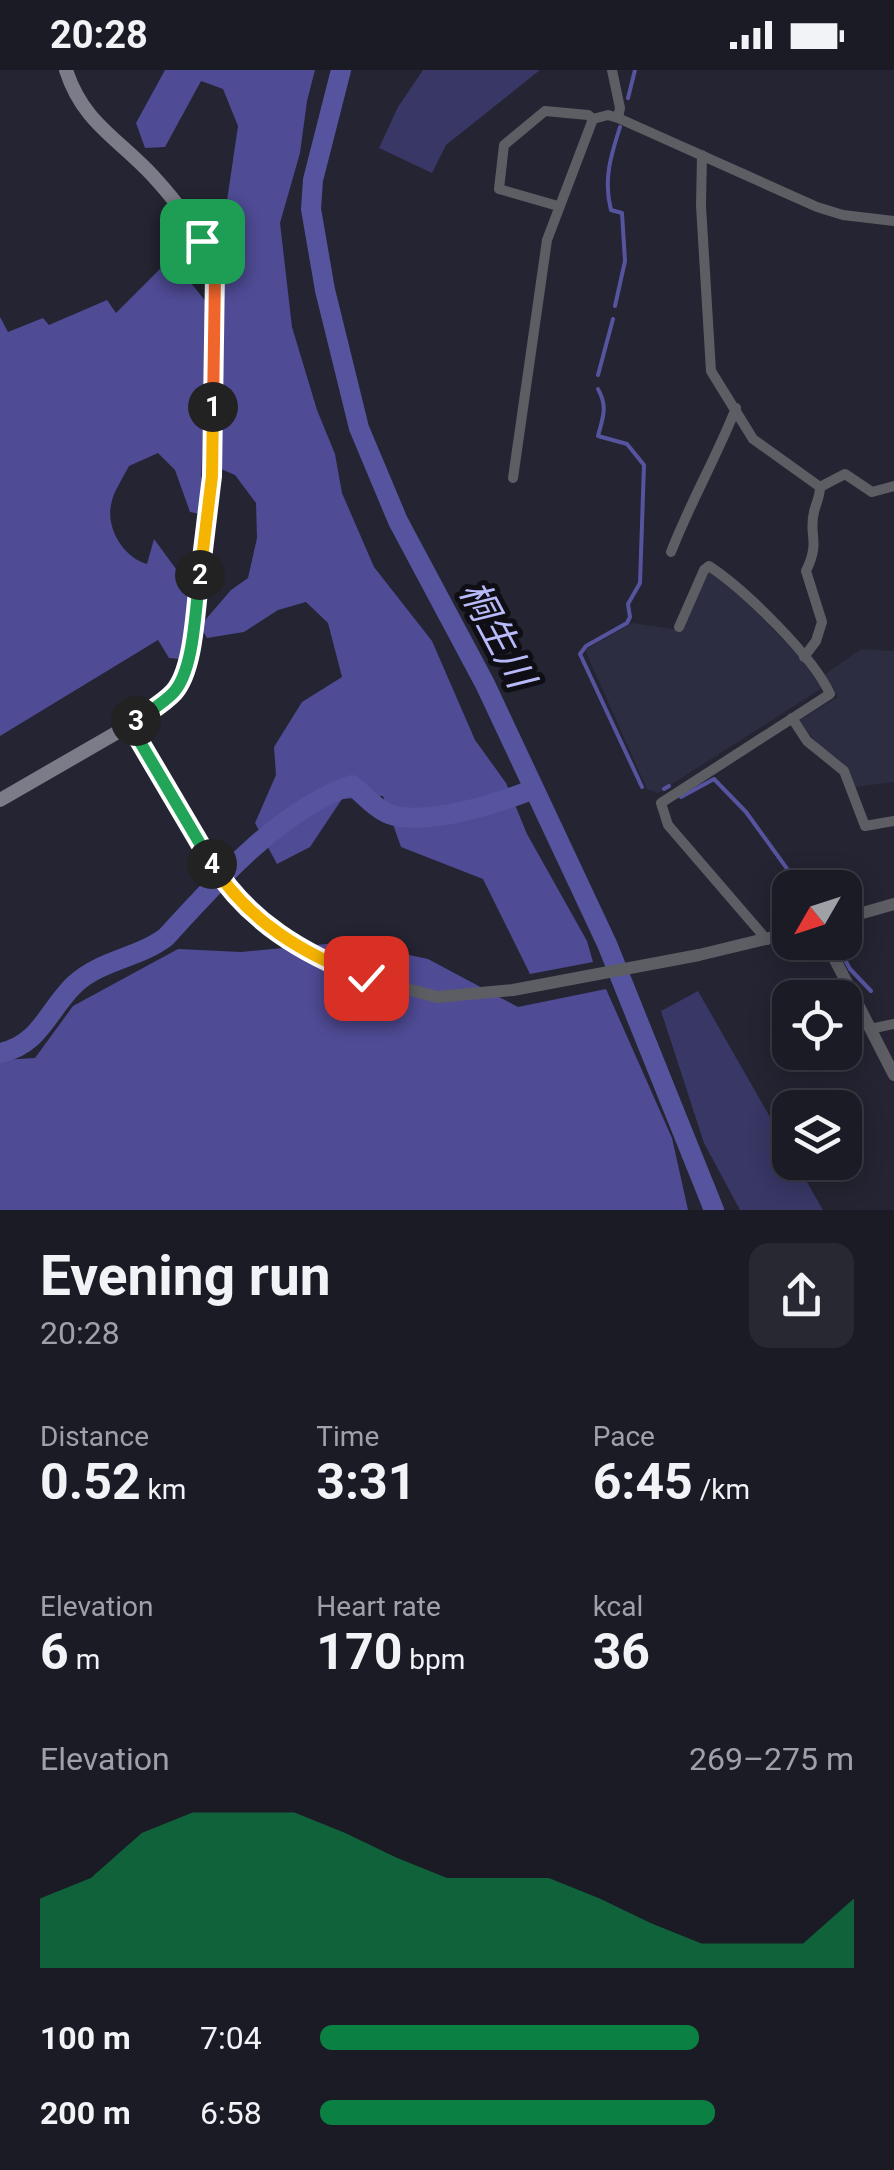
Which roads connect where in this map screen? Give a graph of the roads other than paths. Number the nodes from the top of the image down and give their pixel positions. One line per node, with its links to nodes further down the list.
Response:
1 (66, 70): 16 (main road)
2 (612, 70): 3 (street)
3 (618, 118): 4 (street); 5 (street)
4 (593, 120): 6 (street); 6 (street)
5 (702, 155): 7 (street); 8 (street)
6 (558, 206): 9 (street)
7 (894, 221)
8 (736, 408): 10 (street); 12 (street)
9 (513, 478)
10 (820, 487): 11 (street); 14 (street)
11 (893, 488)
12 (671, 552)
13 (679, 626): 14 (street)
14 (804, 657): 15 (street)
15 (792, 718): 18 (street); 22 (street)
16 (130, 725): 17 (main road); 22 (street)
17 (0, 800)
18 (894, 822)
19 (894, 904): 20 (street)
20 (862, 913)
21 (772, 938): 22 (street)
22 (766, 940)
23 (835, 960): 25 (street)
24 (894, 1024): 25 (street)
25 (870, 1028): 26 (street)
26 (894, 1075)

